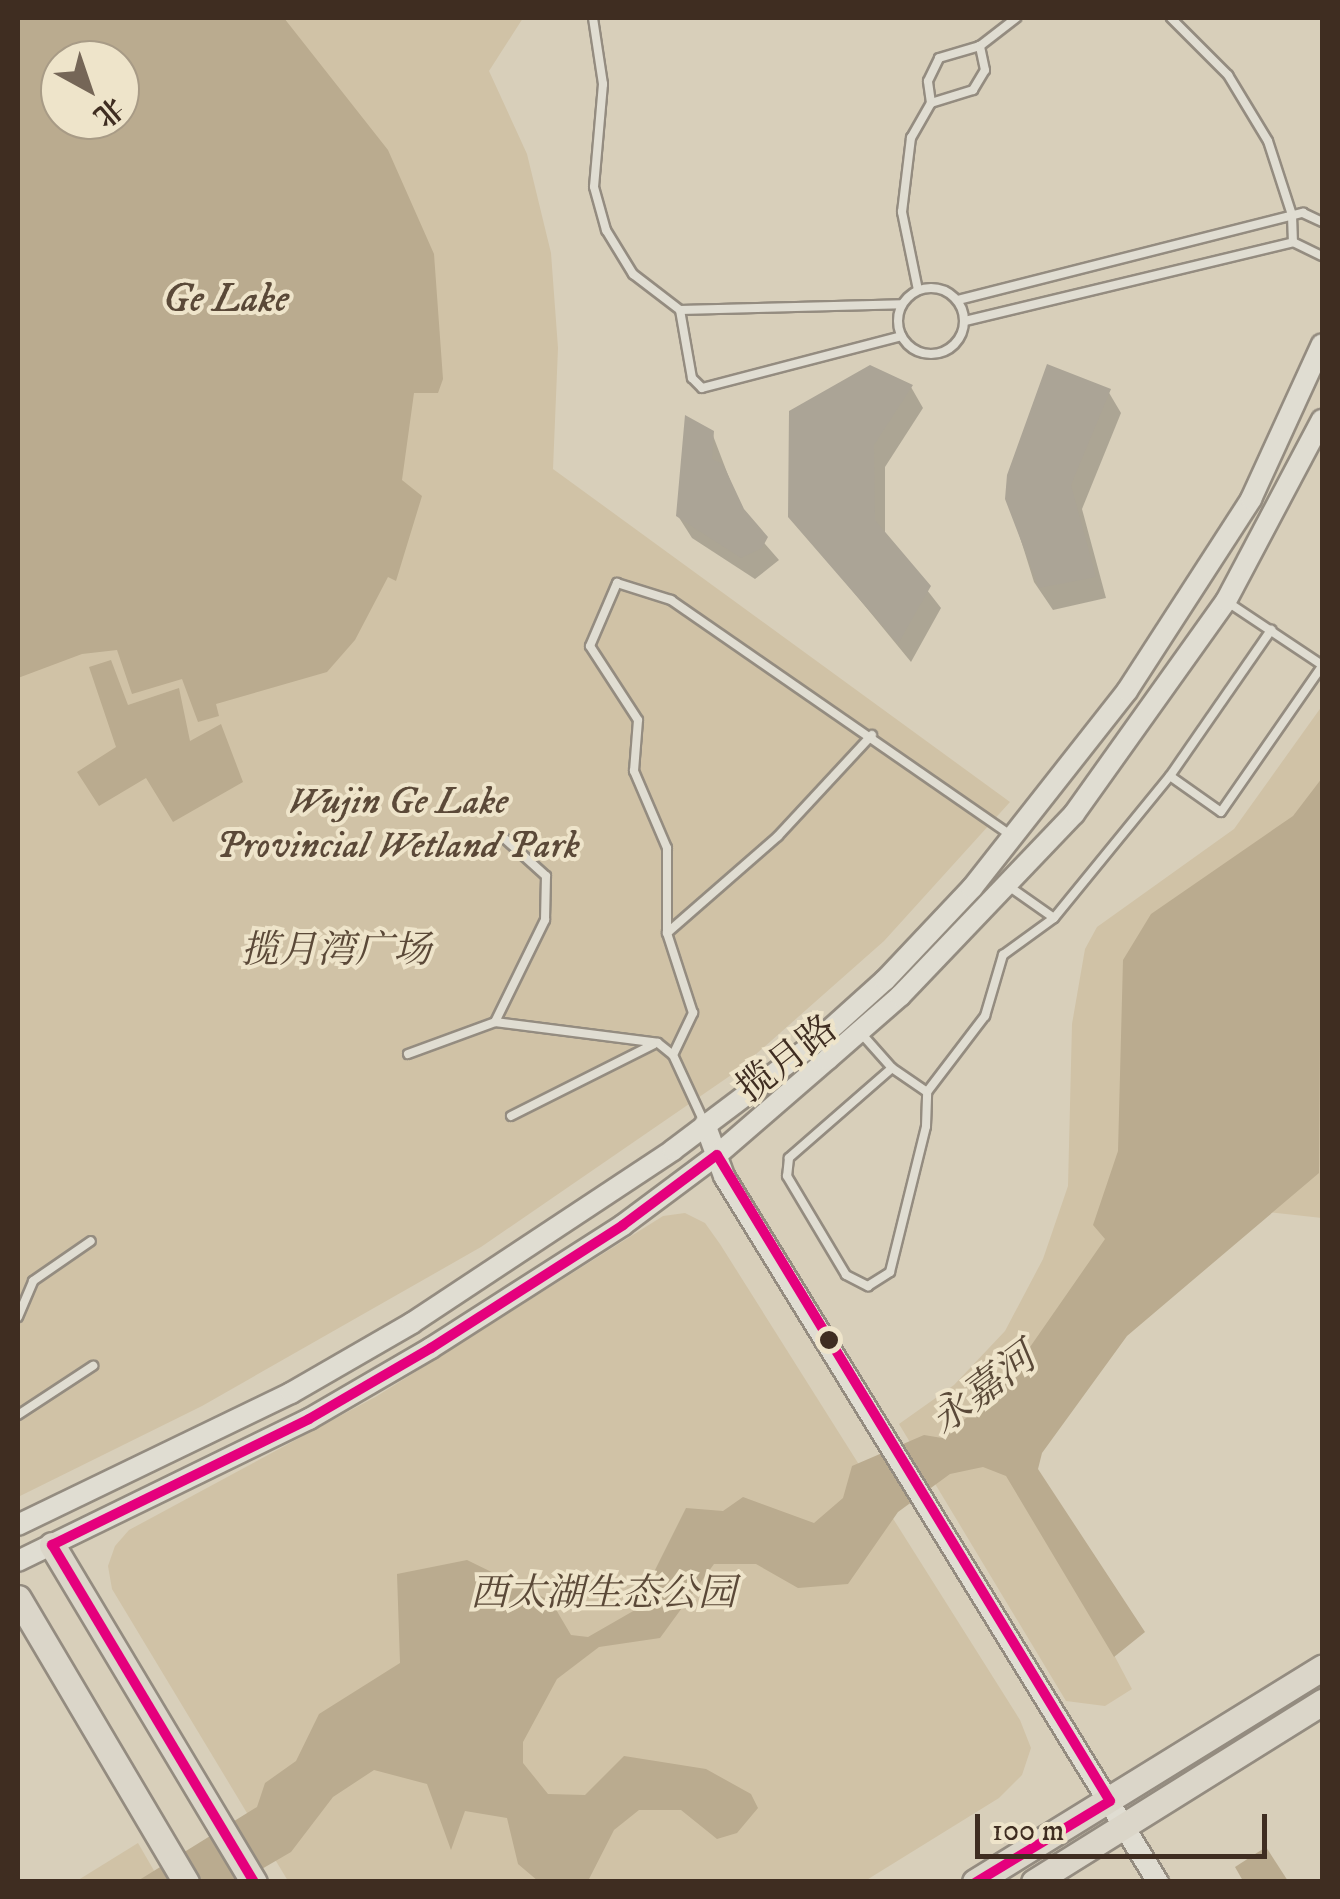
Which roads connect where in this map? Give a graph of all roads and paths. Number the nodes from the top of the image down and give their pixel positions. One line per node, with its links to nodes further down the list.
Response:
1 (593, 18): 13 (lane)
2 (1016, 18): 4 (lane)
3 (1170, 18): 6 (lane)
4 (980, 46): 5 (lane); 5 (lane)
5 (931, 103): 10 (lane)
6 (1292, 215): 7 (lane); 8 (lane); 11 (lane)
7 (1322, 222)
8 (1294, 242): 9 (lane); 14 (lane)
9 (1322, 256)
10 (918, 290): 11 (lane); 12 (lane)
11 (958, 300): 14 (lane)
12 (902, 304): 13 (lane); 15 (lane)
13 (680, 310): 15 (lane)
14 (965, 321): 15 (lane)
15 (901, 336)
16 (1322, 344): 24 (street, 揽月路)
17 (1322, 420): 18 (street, 揽月路)
18 (1226, 600): 19 (lane); 25 (street, 揽月路)
19 (1271, 630): 20 (lane); 22 (lane)
20 (1322, 665): 22 (lane)
21 (872, 735): 24 (lane); 27 (lane); 27 (lane)
22 (1170, 776): 26 (lane)
23 (504, 838): 28 (lane)
24 (1014, 838): 36 (street, 揽月路)
25 (1008, 885): 26 (lane); 29 (street, 揽月路)
26 (1054, 918): 34 (lane)
27 (667, 933): 32 (lane)
28 (495, 1022): 30 (lane); 31 (lane)
29 (860, 1031): 33 (lane); 37 (street, 揽月路)
30 (658, 1042): 32 (lane); 35 (lane)
31 (408, 1054)
32 (673, 1054): 36 (lane)
33 (892, 1068): 34 (lane); 34 (lane)
34 (928, 1092)
35 (511, 1116)
36 (705, 1124): 37 (street); 42 (street, 揽月路)
37 (717, 1156): 43 (street, 揽月路); 48 (street)
38 (91, 1241): 39 (lane)
39 (18, 1313)
40 (93, 1366): 41 (lane)
41 (18, 1414)
42 (18, 1528): 43 (street)
43 (52, 1545): 44 (street, 揽月路); 51 (main road)
44 (18, 1562)
45 (18, 1598): 50 (main road)
46 (1322, 1668): 48 (main road)
47 (1322, 1702): 49 (main road)
48 (1110, 1801): 49 (street); 52 (main road)
49 (1125, 1825): 53 (main road); 54 (street)
50 (186, 1882)
51 (254, 1882)
52 (975, 1882)
53 (1034, 1882)
54 (1158, 1882)

